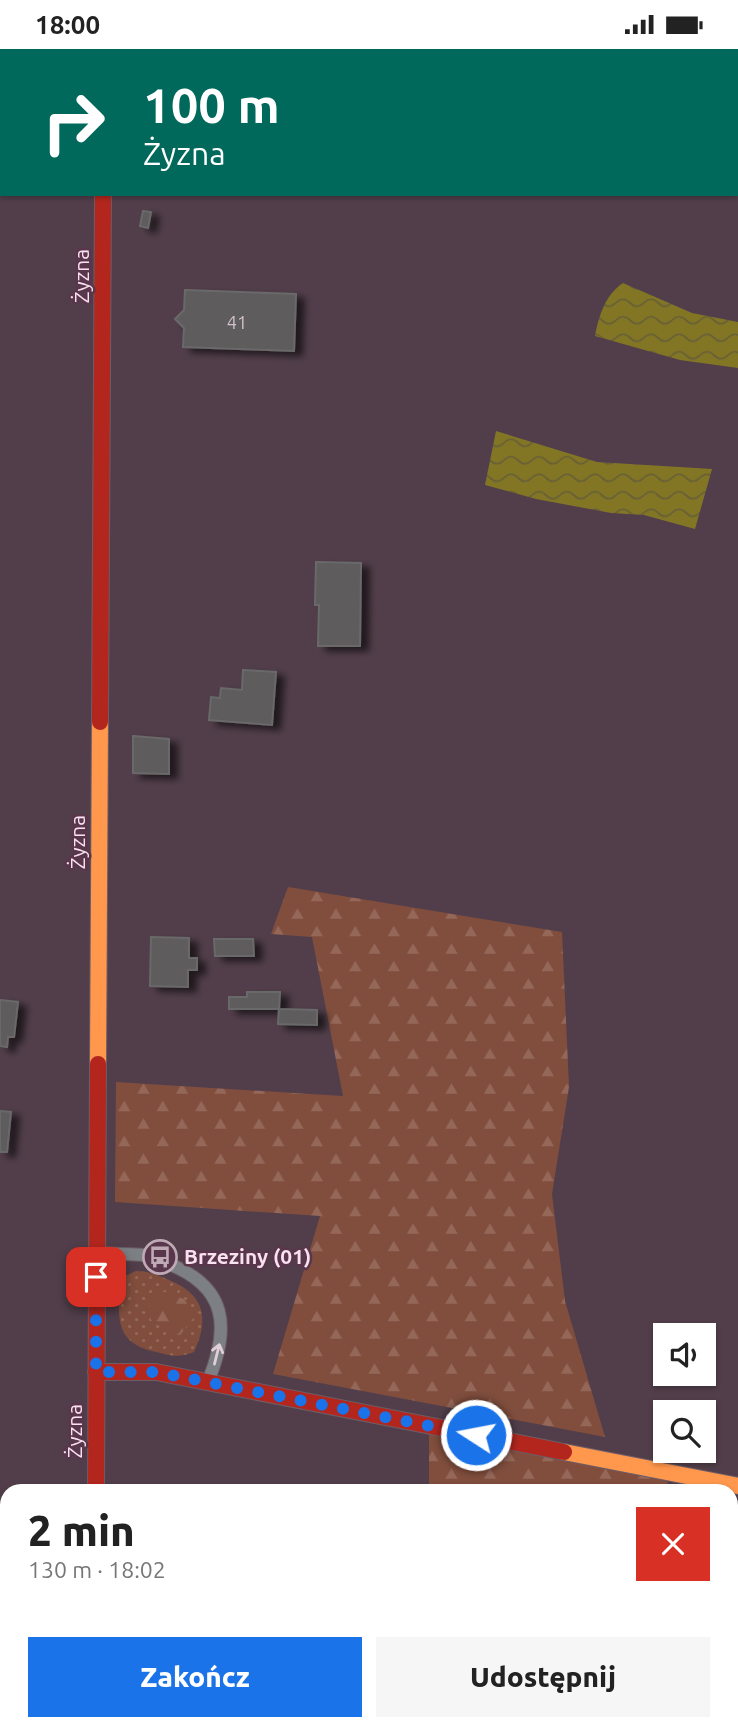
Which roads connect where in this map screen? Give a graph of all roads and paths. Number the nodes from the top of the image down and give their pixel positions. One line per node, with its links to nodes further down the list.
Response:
1 (103, 196): 2 (street, Żyzna)
2 (96, 1253): 3 (street, Żyzna); 4 (lane, one-way to 2)
3 (96, 1372): 4 (street); 5 (street, Żyzna)
4 (208, 1381): 6 (street)
5 (96, 1484)
6 (728, 1484)

